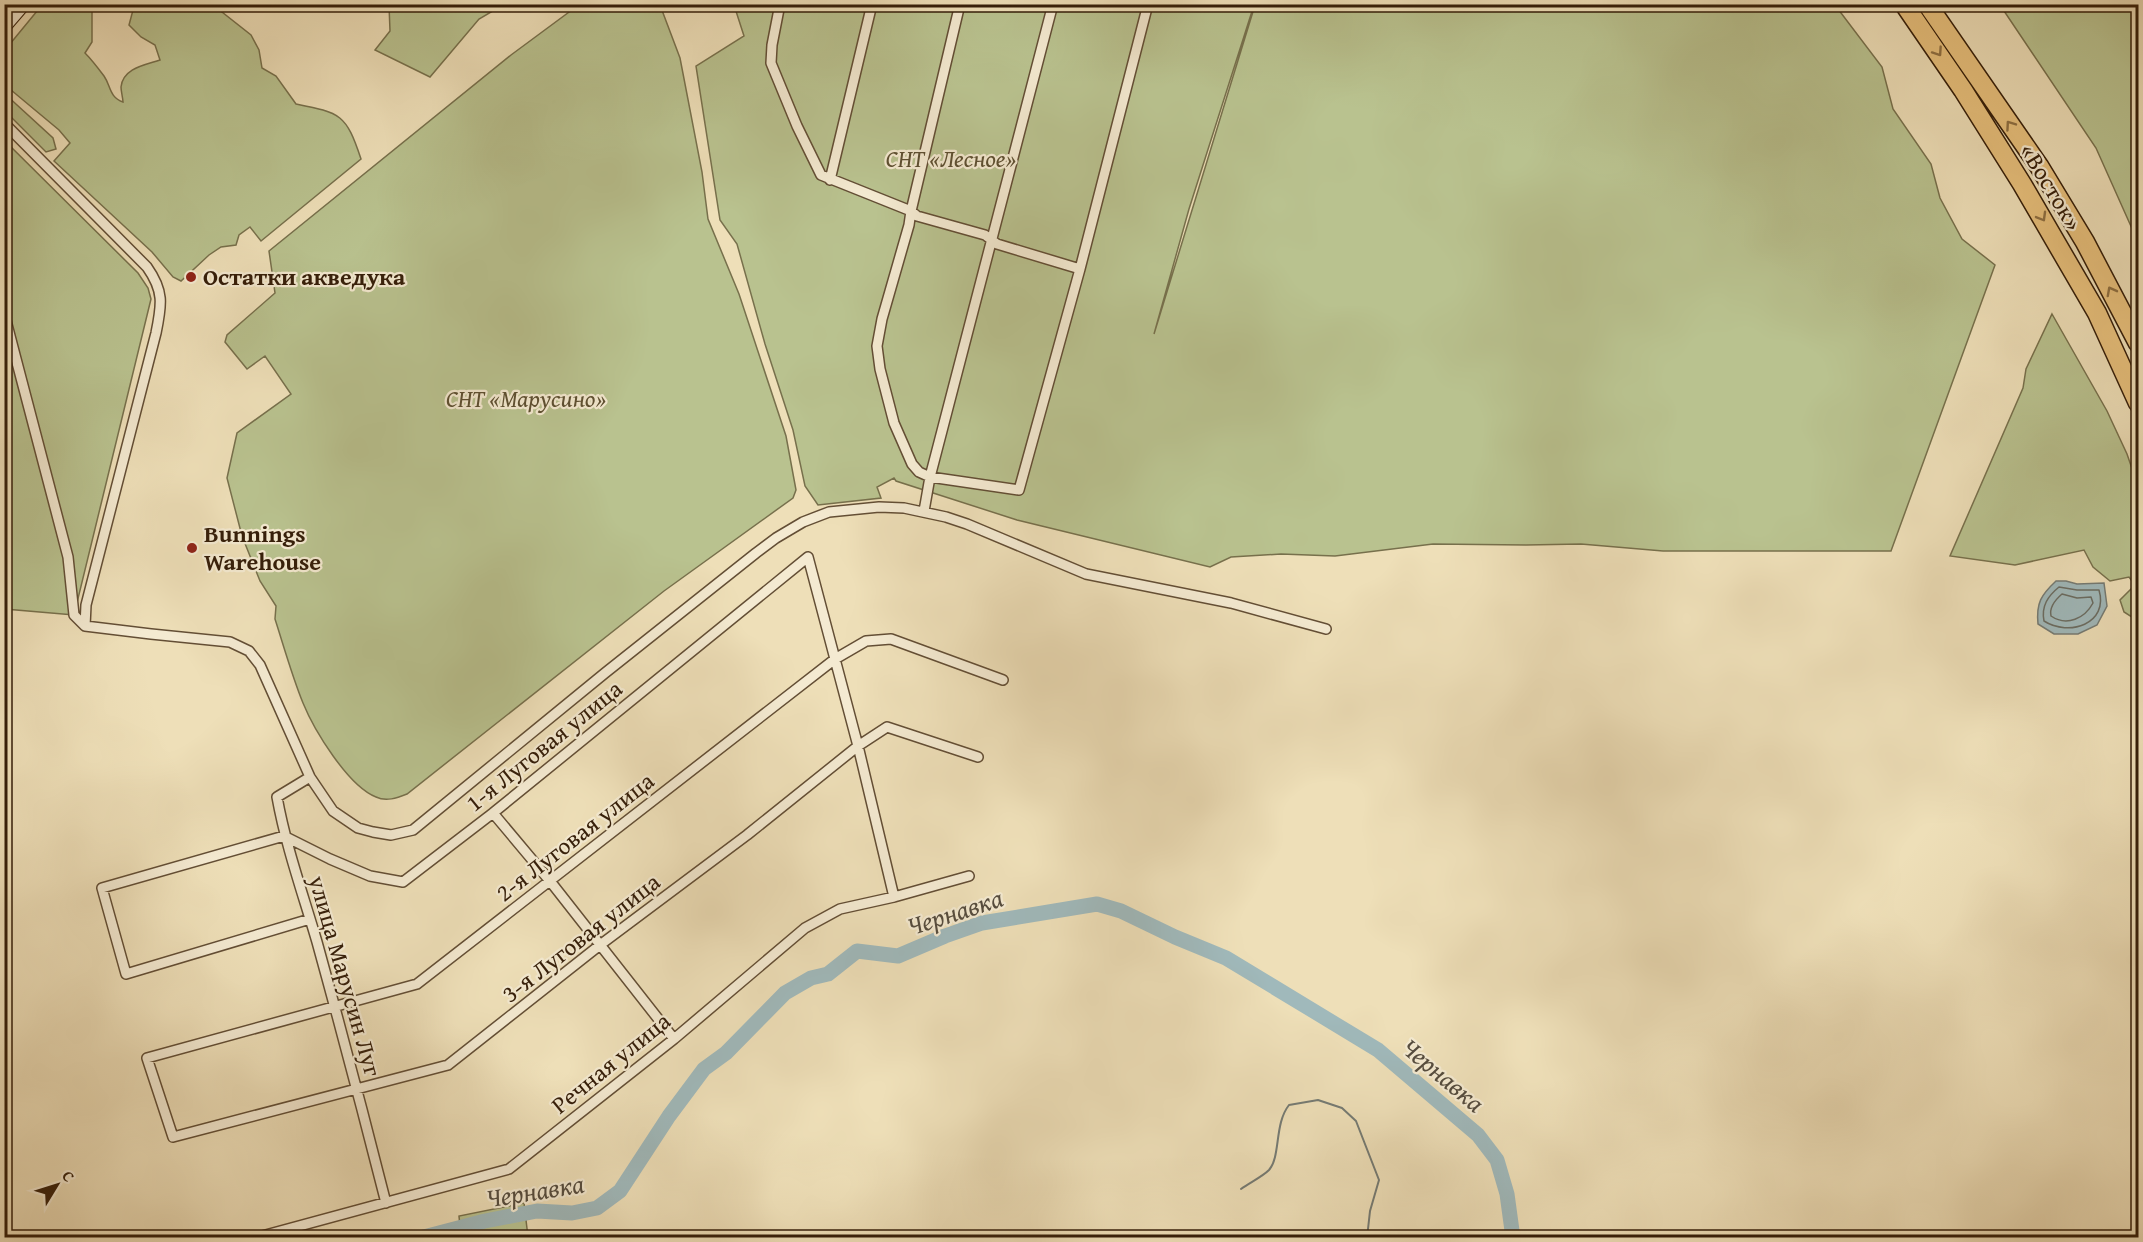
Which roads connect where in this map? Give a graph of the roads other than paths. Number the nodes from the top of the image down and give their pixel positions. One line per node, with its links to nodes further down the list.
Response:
1 (23, 4): 9 (main road)
2 (780, 4): 11 (street)
3 (872, 4): 11 (street)
4 (960, 4): 12 (street)
5 (1053, 4): 13 (street)
6 (1148, 4): 14 (street)
7 (1904, 4): 17 (highway, «Восток», one-way to 17)
8 (1927, 4): 16 (highway, «Восток», one-way to 8)
9 (4, 26)
10 (4, 123): 20 (street)
11 (830, 180): 12 (street)
12 (912, 211): 13 (street); 18 (street)
13 (992, 239): 14 (street); 18 (street)
14 (1080, 269): 18 (street)
15 (4, 313): 20 (street)
16 (2139, 343)
17 (2139, 403)
18 (930, 477): 19 (street)
19 (924, 512): 21 (street); 26 (street)
20 (85, 626): 26 (street)
21 (1326, 629)
22 (835, 659): 23 (street, 2-я Луговая улица); 24 (street); 27 (street, 1-я Луговая улица); 30 (street, 2-я Луговая улица)
23 (1003, 680)
24 (858, 746): 25 (street, 3-я Луговая улица); 31 (street); 33 (street, 3-я Луговая улица)
25 (978, 757)
26 (310, 777): 28 (street, улица Марусин Луг)
27 (493, 813): 28 (street, 1-я Луговая улица); 30 (street)
28 (284, 836): 32 (street, улица Марусин Луг); 32 (street)
29 (969, 876): 31 (street, Речная улица)
30 (550, 881): 33 (street); 34 (street, 2-я Луговая улица)
31 (894, 897): 35 (street, Речная улица)
32 (310, 919): 34 (street, улица Марусин Луг)
33 (600, 945): 35 (street); 36 (street, 3-я Луговая улица)
34 (335, 1007): 36 (street, улица Марусин Луг); 37 (street, 2-я Луговая улица)
35 (674, 1039): 38 (street, Речная улица)
36 (357, 1089): 37 (street, 3-я Луговая улица); 38 (street, улица Марусин Луг)
37 (172, 1137)
38 (386, 1203): 39 (street, Речная улица)
39 (255, 1238)

